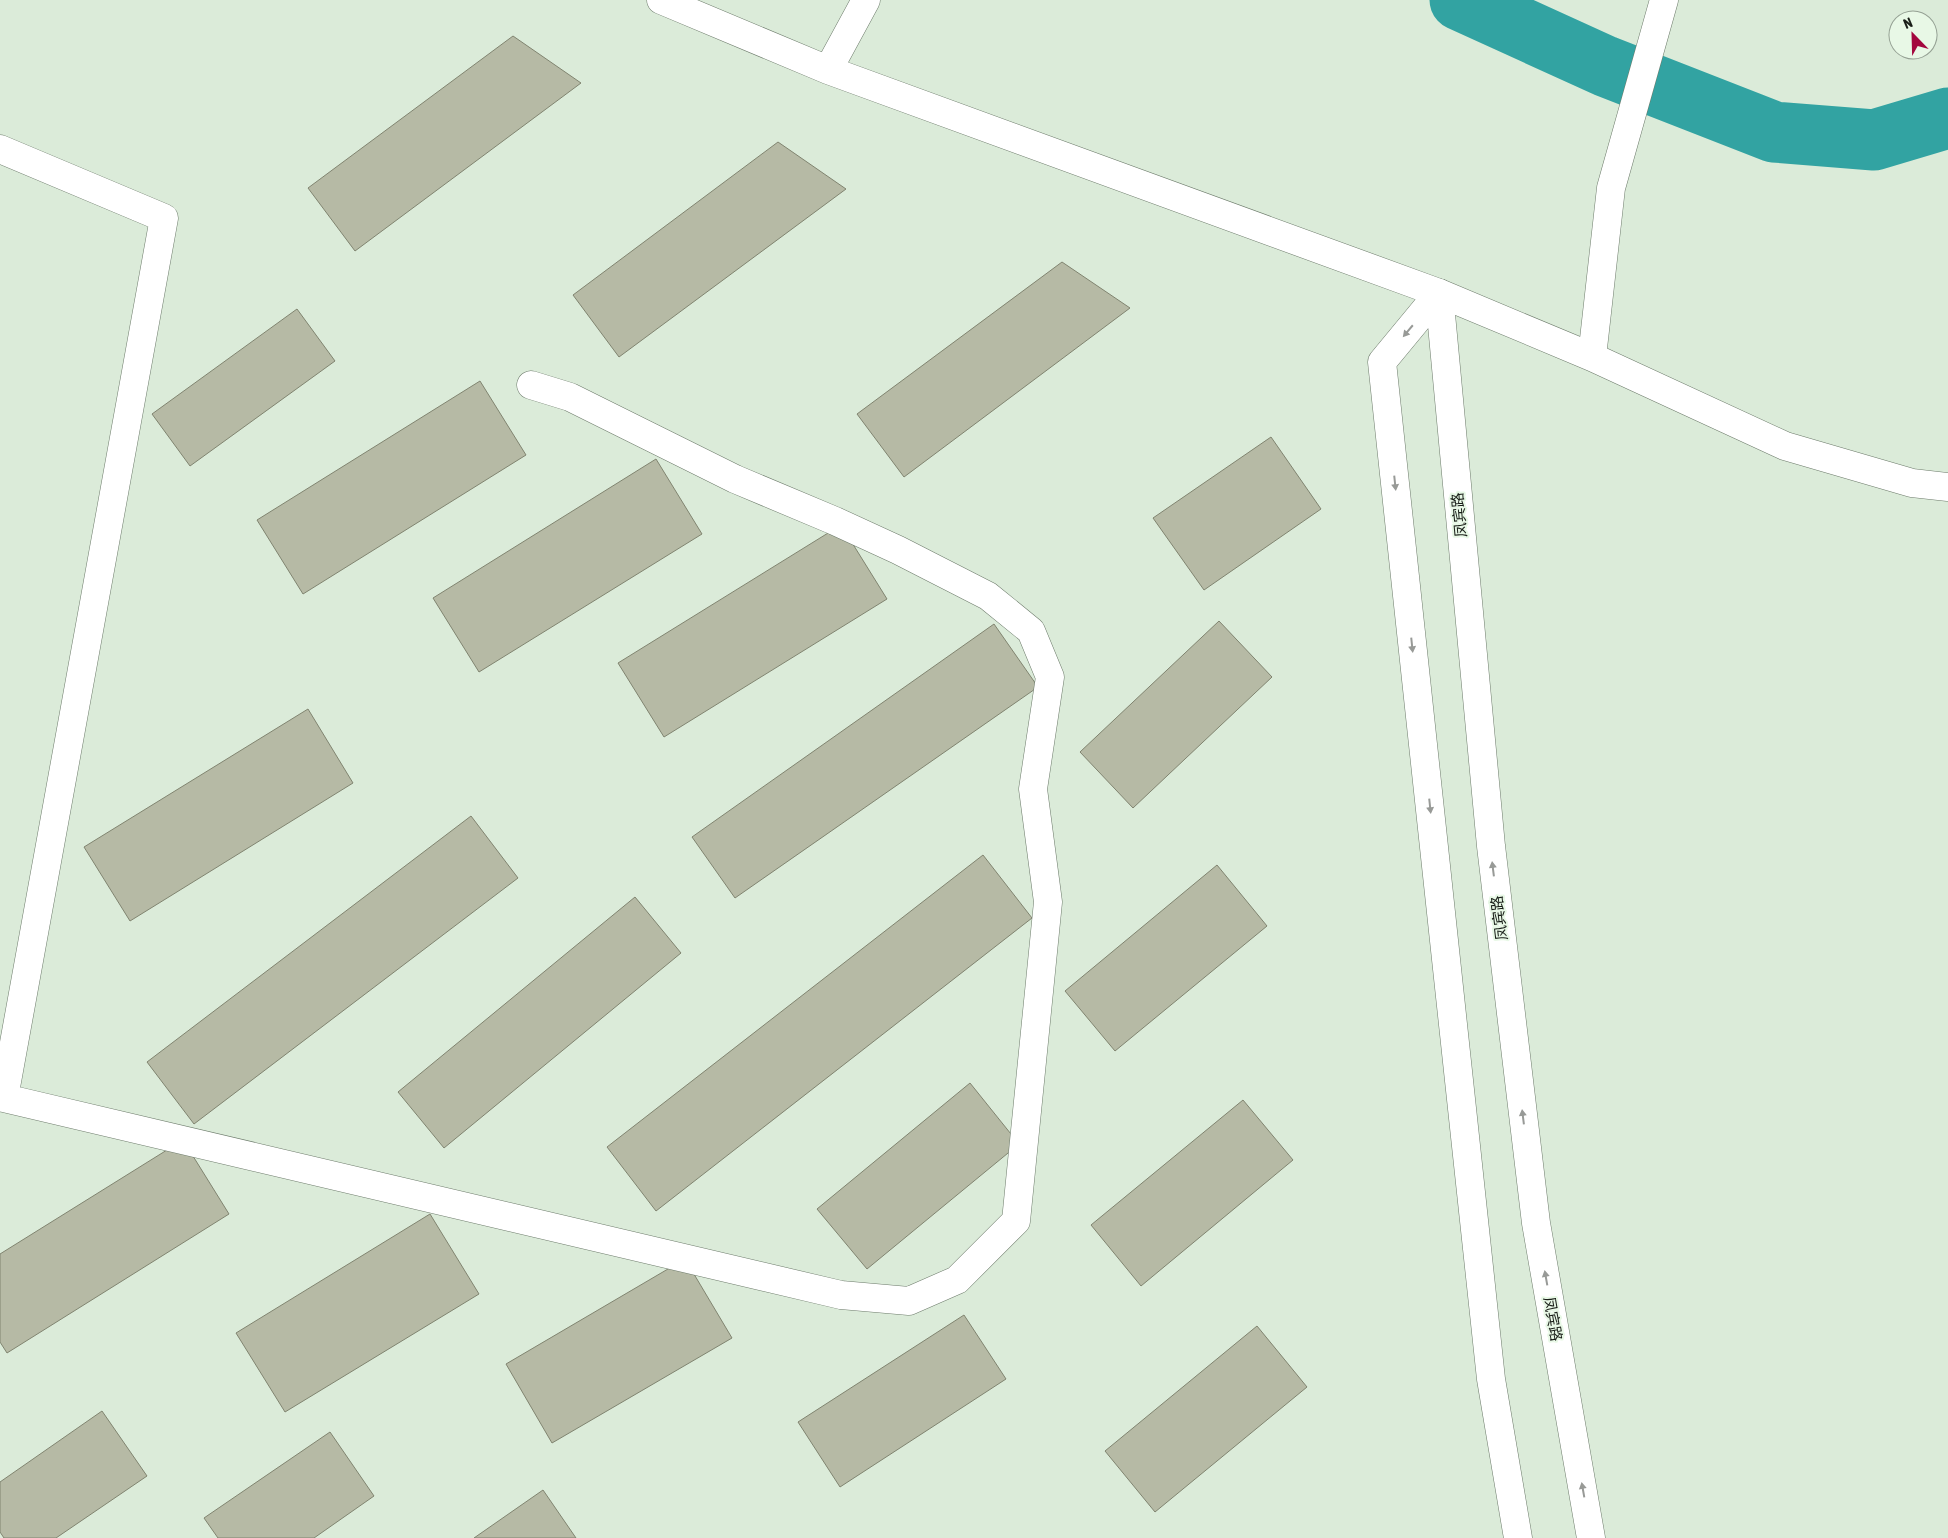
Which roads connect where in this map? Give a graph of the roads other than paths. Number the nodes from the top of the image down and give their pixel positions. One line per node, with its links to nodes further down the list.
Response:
1 (660, 0): 4 (street)
2 (866, 0): 4 (street)
3 (1664, 0): 7 (street)
4 (828, 70): 6 (street)
5 (0, 150): 10 (street)
6 (1439, 293): 7 (street); 11 (street, one-way to 11); 12 (street, 凤宾路, one-way to 6)
7 (1592, 356): 9 (street)
8 (531, 385): 10 (street)
9 (1948, 486)
10 (2, 1098)
11 (1518, 1538)
12 (1591, 1538)

